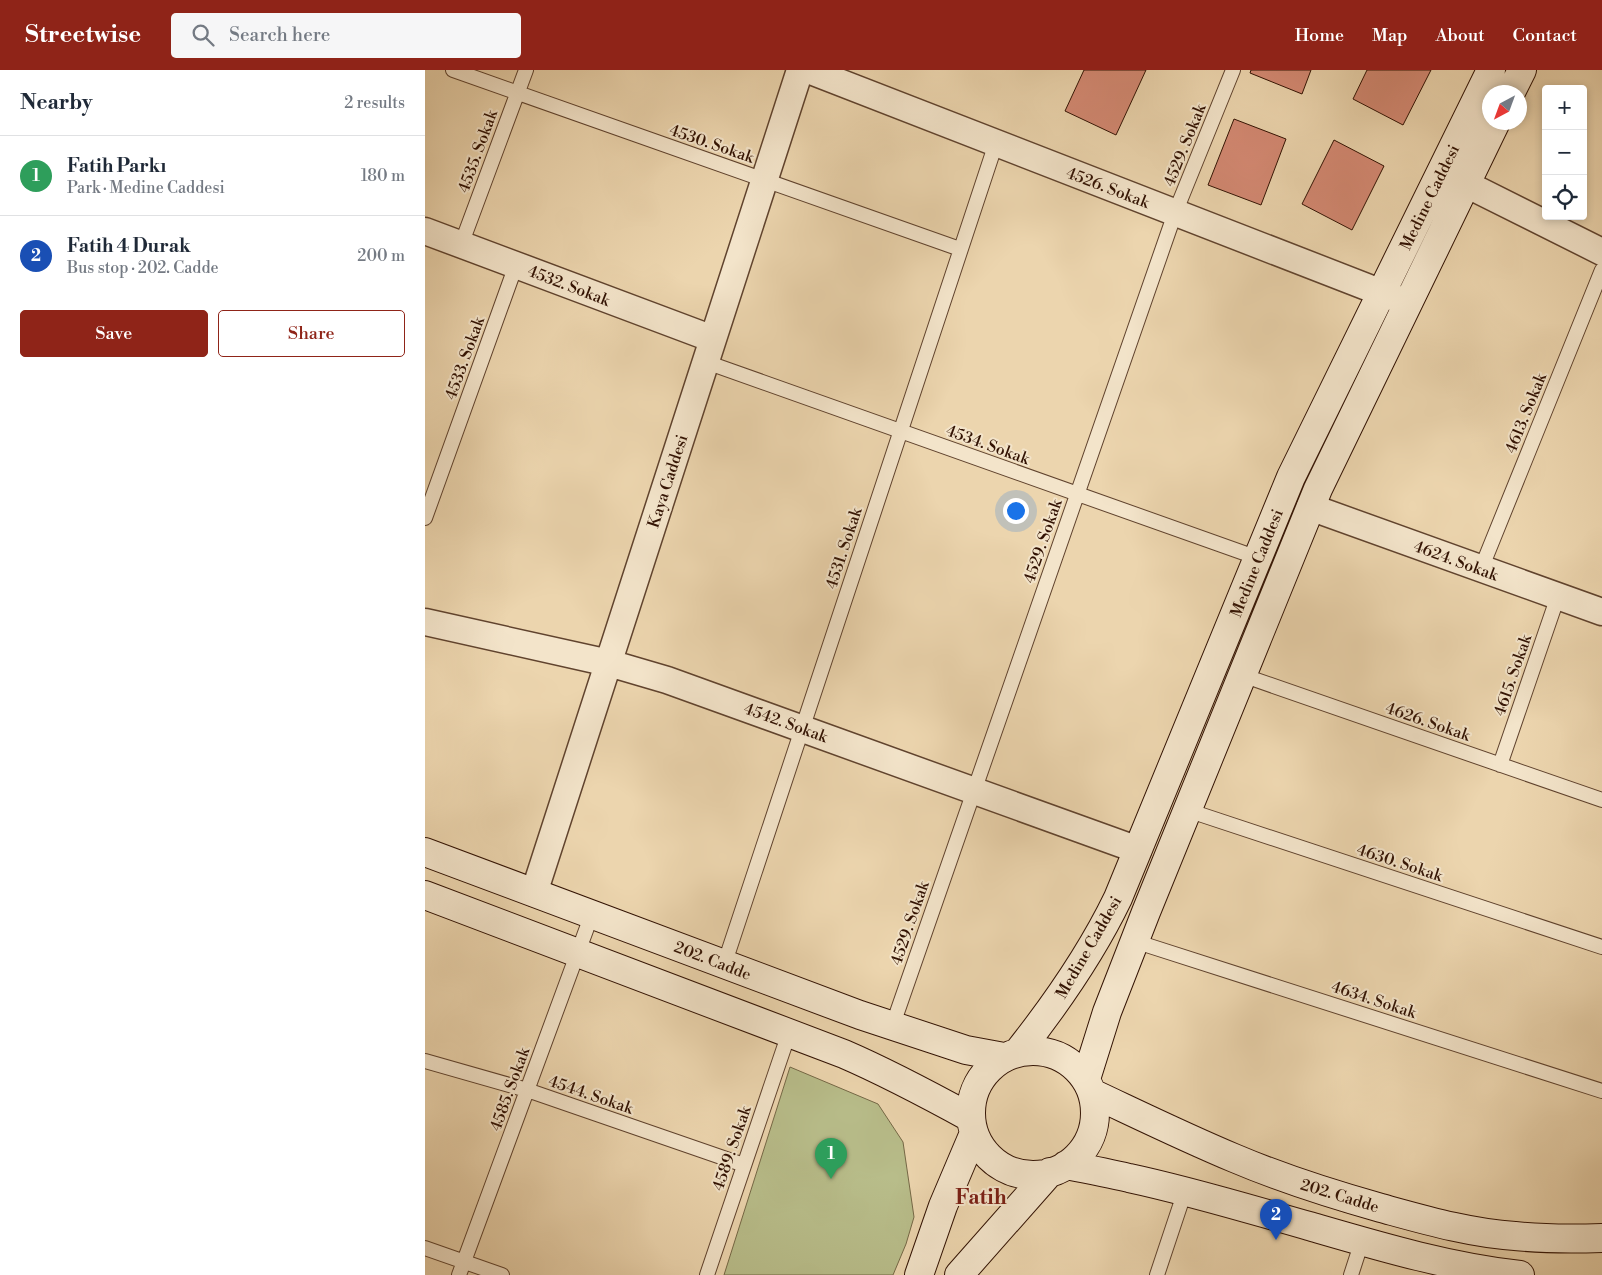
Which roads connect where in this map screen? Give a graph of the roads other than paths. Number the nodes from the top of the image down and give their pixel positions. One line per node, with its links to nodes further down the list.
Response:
1 (453, 70): 9 (lane, 4530. Sokak)
2 (526, 70): 9 (lane, 4535. Sokak)
3 (800, 70): 12 (street, Kaya Caddesi)
4 (808, 70): 11 (street, 4526. Sokak)
5 (1233, 70): 14 (lane, 4529. Sokak)
6 (1491, 70): 21 (main road, Medine Caddesi)
7 (1522, 70): 8 (main road)
8 (1514, 85)
9 (517, 93): 12 (lane, 4530. Sokak); 16 (lane, 4535. Sokak)
10 (1492, 130): 13 (main road, Medine Caddesi)
11 (996, 143): 14 (street, 4526. Sokak); 17 (lane, 4531. Sokak)
12 (765, 180): 17 (lane, 4530. Sokak); 23 (street, Kaya Caddesi)
13 (1466, 184): 18 (street); 22 (main road, Medine Caddesi)
14 (1175, 213): 21 (street, 4526. Sokak); 25 (lane, 4529. Sokak)
15 (425, 231): 16 (street, 4532. Sokak)
16 (461, 245): 19 (street, 4532. Sokak)
17 (961, 249): 24 (lane, 4531. Sokak)
18 (1602, 252)
19 (516, 265): 23 (street, 4532. Sokak); 27 (lane, 4533. Sokak)
20 (1602, 270): 29 (lane, 4613. Sokak)
21 (1382, 293): 22 (street, 4526. Sokak); 28 (main road, Medine Caddesi)
22 (1408, 303): 26 (main road, Medine Caddesi)
23 (709, 351): 24 (lane, 4534. Sokak); 33 (street, Kaya Caddesi)
24 (900, 431): 25 (lane, 4534. Sokak); 35 (lane, 4531. Sokak)
25 (1077, 494): 28 (lane, 4534. Sokak); 37 (lane, 4529. Sokak)
26 (1310, 507): 29 (street, 4624. Sokak); 34 (main road, Medine Caddesi)
27 (425, 518)
28 (1258, 558): 40 (main road, Medine Caddesi)
29 (1481, 568): 30 (street, 4624. Sokak)
30 (1558, 596): 31 (street, 4624. Sokak); 36 (lane, 4615. Sokak)
31 (1602, 612)
32 (425, 622): 33 (street, 4542. Sokak)
33 (609, 663): 35 (street, 4542. Sokak); 42 (street, Kaya Caddesi)
34 (1242, 675): 36 (lane, 4626. Sokak); 39 (main road, Medine Caddesi)
35 (803, 728): 37 (street, 4542. Sokak); 48 (lane, 4531. Sokak)
36 (1500, 764): 38 (lane, 4626. Sokak)
37 (974, 790): 40 (street, 4542. Sokak); 49 (lane, 4529. Sokak)
38 (1602, 800)
39 (1187, 810): 45 (main road, Medine Caddesi); 46 (lane, 4630. Sokak)
40 (1138, 850): 51 (main road, Medine Caddesi)
41 (425, 852): 42 (main road, 202. Cadde)
42 (534, 893): 44 (main road, 202. Cadde)
43 (425, 895): 47 (main road)
44 (592, 914): 47 (lane, 4585. Sokak); 48 (main road, 202. Cadde)
45 (1134, 941): 53 (main road, Medine Caddesi); 55 (lane, 4634. Sokak)
46 (1602, 947)
47 (577, 953): 50 (main road); 54 (lane, 4585. Sokak)
48 (724, 964): 49 (main road, 202. Cadde)
49 (891, 1026): 51 (main road, 202. Cadde)
50 (789, 1033): 56 (main road); 57 (lane, 4589. Sokak)
51 (1011, 1055): 53 (main road); 56 (main road)
52 (425, 1061): 54 (lane, 4544. Sokak)
53 (1089, 1086): 58 (main road); 60 (main road, 202. Cadde)
54 (527, 1090): 57 (lane, 4544. Sokak); 63 (lane, 4585. Sokak)
55 (1602, 1091)
56 (973, 1125): 58 (main road); 68 (main road)
57 (745, 1165): 67 (lane, 4589. Sokak)
58 (1058, 1169): 59 (main road); 69 (main road)
59 (1185, 1191): 61 (main road); 70 (lane)
60 (1602, 1238)
61 (1362, 1241): 64 (main road); 71 (lane)
62 (425, 1248): 63 (lane)
63 (464, 1261): 65 (lane, 4585. Sokak); 66 (lane)
64 (1507, 1274)
65 (459, 1275)
66 (502, 1275)
67 (707, 1275)
68 (919, 1275)
69 (959, 1275)
70 (1157, 1275)
71 (1351, 1275)

